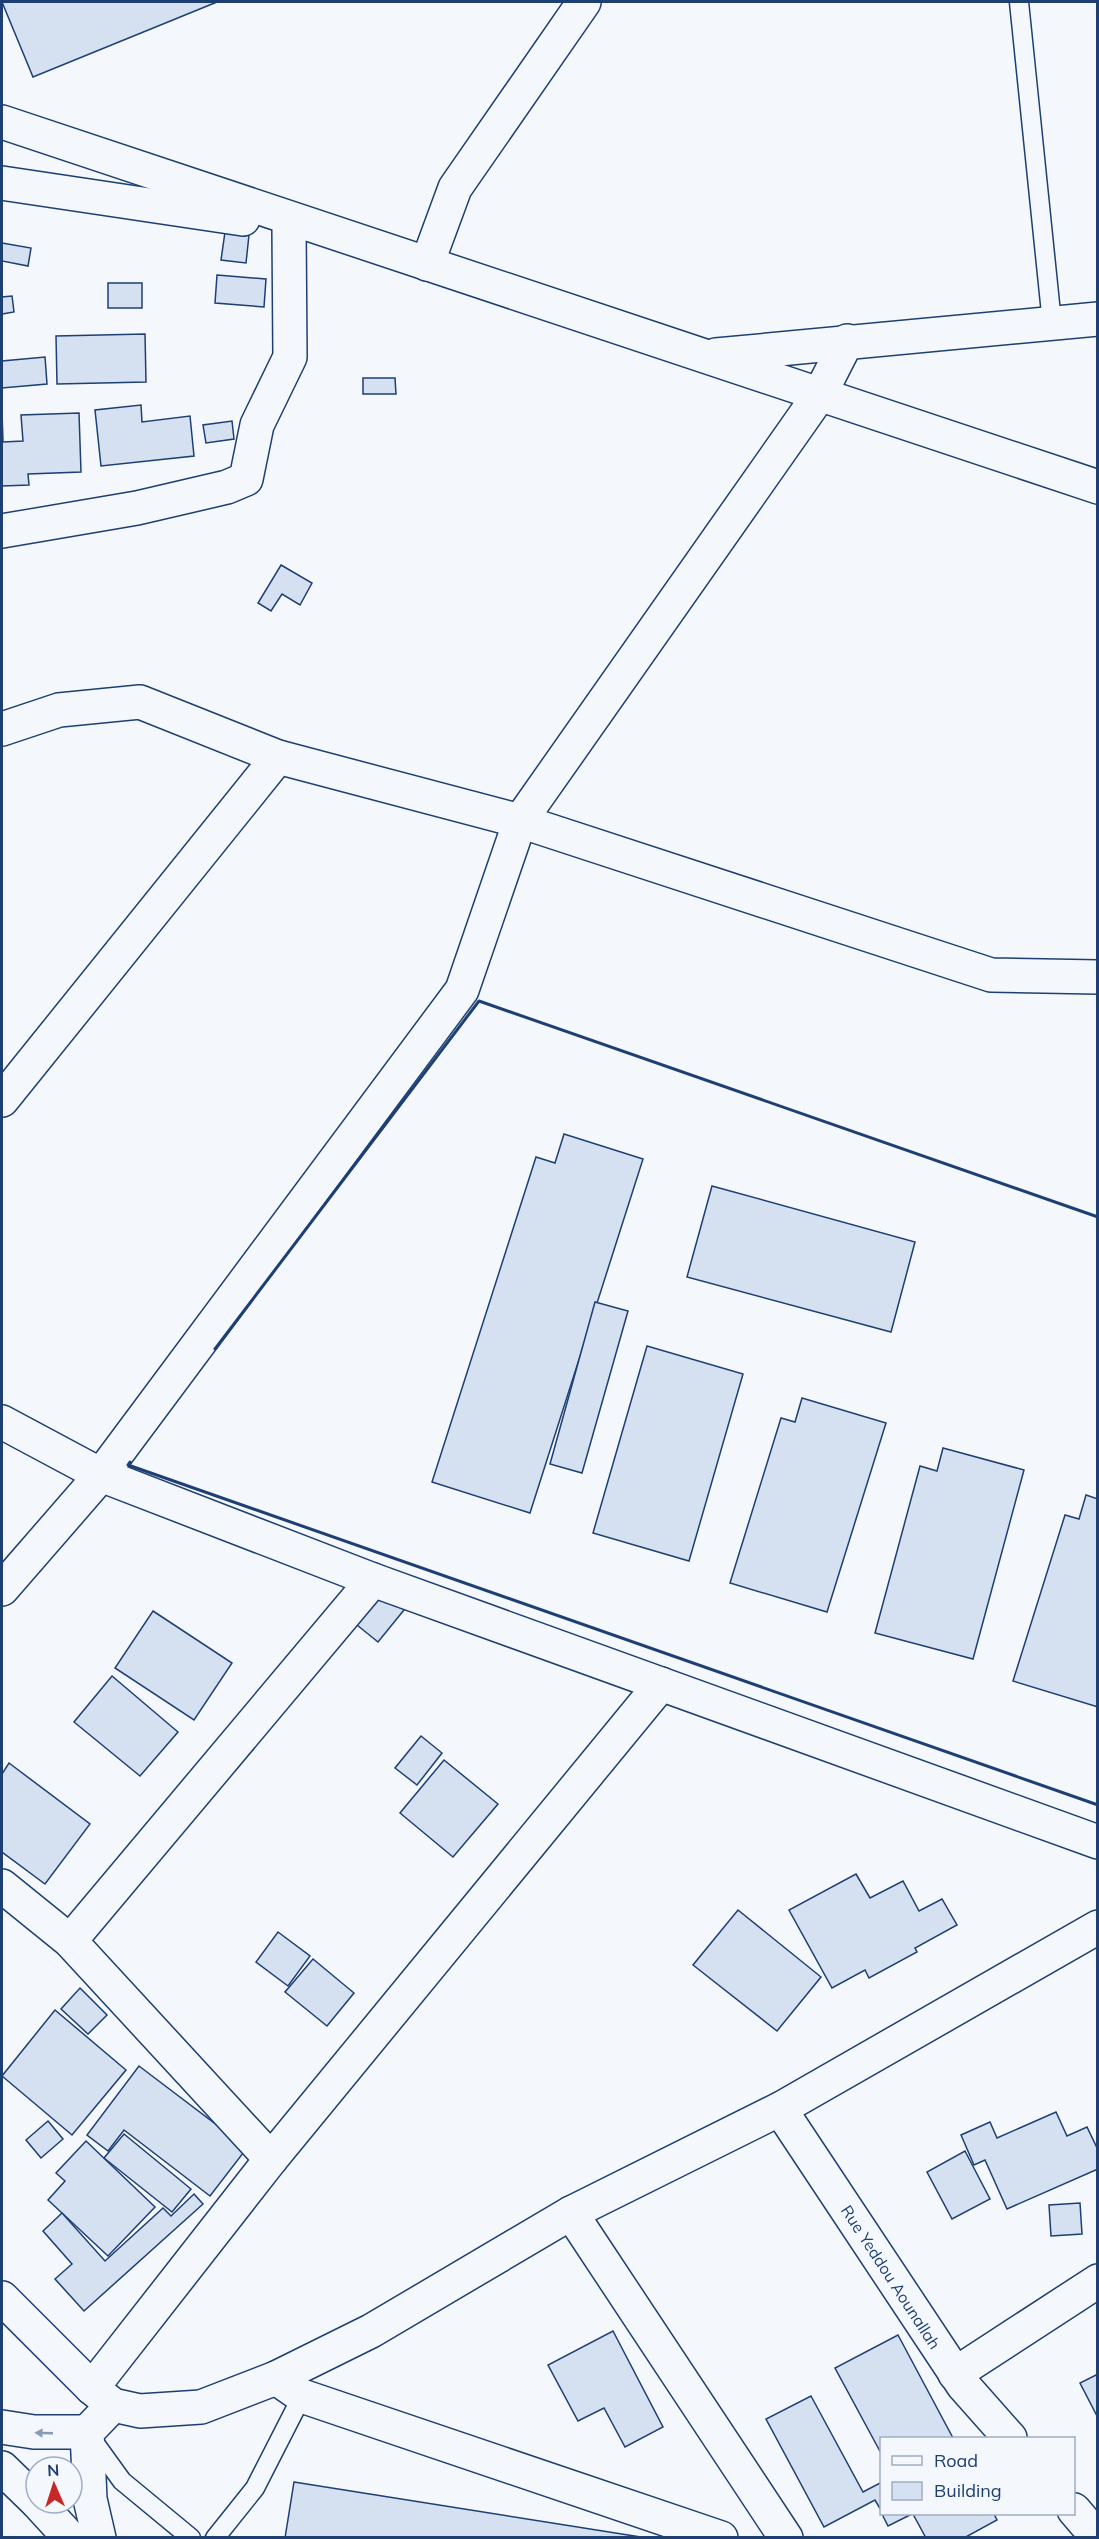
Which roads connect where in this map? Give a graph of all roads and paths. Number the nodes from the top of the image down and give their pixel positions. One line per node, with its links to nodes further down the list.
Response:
1 (584, 2): 7 (main road)
2 (1018, 2): 9 (lane)
3 (2, 122): 6 (main road)
4 (2, 183): 5 (main road)
5 (289, 226): 6 (main road); 14 (main road)
6 (332, 232): 7 (main road)
7 (427, 264): 11 (main road)
8 (1098, 319): 9 (main road)
9 (1052, 323): 10 (main road)
10 (847, 341): 11 (main road); 12 (main road)
11 (702, 356): 12 (main road)
12 (820, 394): 13 (main road); 17 (main road)
13 (1098, 487)
14 (2, 531)
15 (2, 729): 16 (main road)
16 (278, 757): 17 (main road); 19 (main road)
17 (520, 821): 18 (main road); 21 (main road)
18 (1098, 977)
19 (2, 1100)
20 (2, 1422): 21 (main road)
21 (101, 1475): 22 (main road); 23 (main road)
22 (373, 1580): 24 (main road); 28 (main road)
23 (2, 1589)
24 (661, 1684): 25 (main road); 30 (main road)
25 (1098, 1842)
26 (2, 1886): 28 (main road)
27 (1098, 1927): 29 (main road)
28 (70, 1941): 30 (main road)
29 (780, 2109): 31 (main road); 34 (main road, Rue Yeddou Aounallah)
30 (271, 2159): 36 (main road)
31 (571, 2214): 35 (main road); 48 (main road)
32 (1098, 2281): 34 (main road)
33 (2, 2298): 36 (main road)
34 (955, 2374): 39 (main road, Rue Yeddou Aounallah)
35 (289, 2387): 36 (main road); 46 (lane); 47 (main road)
36 (103, 2396): 38 (main road)
37 (2, 2427): 38 (main road, one-way to 37)
38 (87, 2432): 44 (main road); 45 (lane)
39 (1008, 2437)
40 (2, 2468): 41 (main road)
41 (24, 2489)
42 (49, 2515): 43 (main road)
43 (70, 2538)
44 (99, 2538)
45 (191, 2538)
46 (215, 2538)
47 (721, 2538)
48 (786, 2538)

